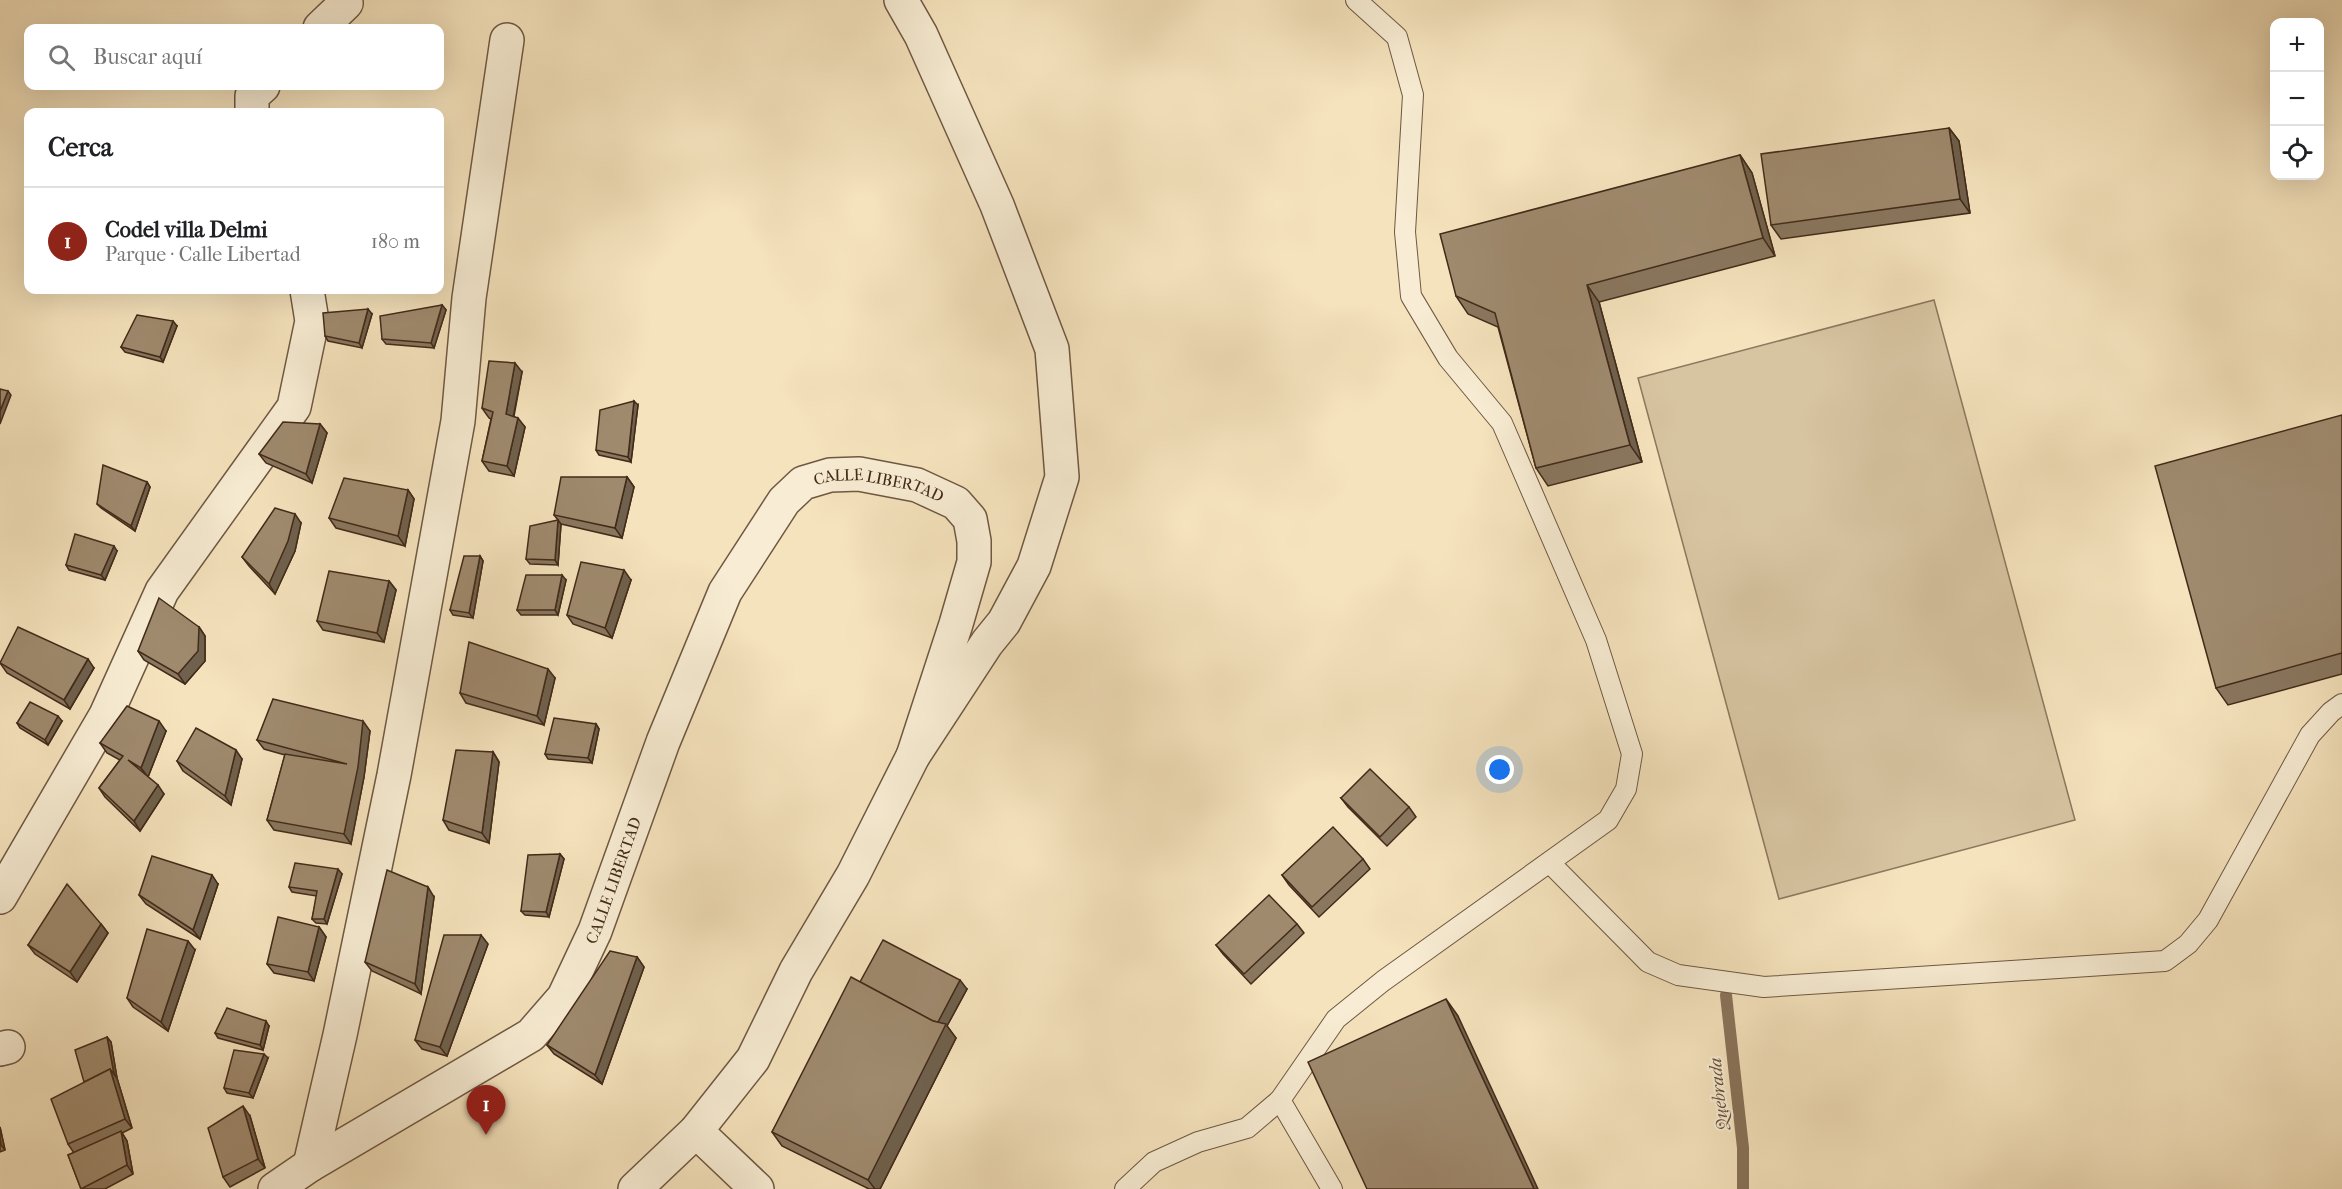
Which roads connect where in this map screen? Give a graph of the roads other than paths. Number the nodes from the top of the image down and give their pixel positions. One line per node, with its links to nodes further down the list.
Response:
1 (345, 0): 4 (street)
2 (901, 0): 10 (street)
3 (1356, 0): 13 (lane)
4 (325, 24)
5 (507, 40): 17 (street)
6 (259, 90): 7 (street)
7 (252, 108)
8 (308, 294): 14 (street)
9 (956, 624): 10 (street); 12 (street, CALLE LIBERTAD); 17 (street, CALLE LIBERTAD)
10 (987, 644): 12 (street)
11 (2342, 704): 13 (lane)
12 (913, 756): 16 (street)
13 (1550, 863): 15 (lane)
14 (0, 897)
15 (1280, 1100): 21 (lane); 22 (lane)
16 (696, 1131): 19 (street); 20 (street)
17 (310, 1165): 18 (street, CALLE LIBERTAD)
18 (275, 1189)
19 (635, 1189)
20 (757, 1189)
21 (1125, 1189)
22 (1332, 1189)

